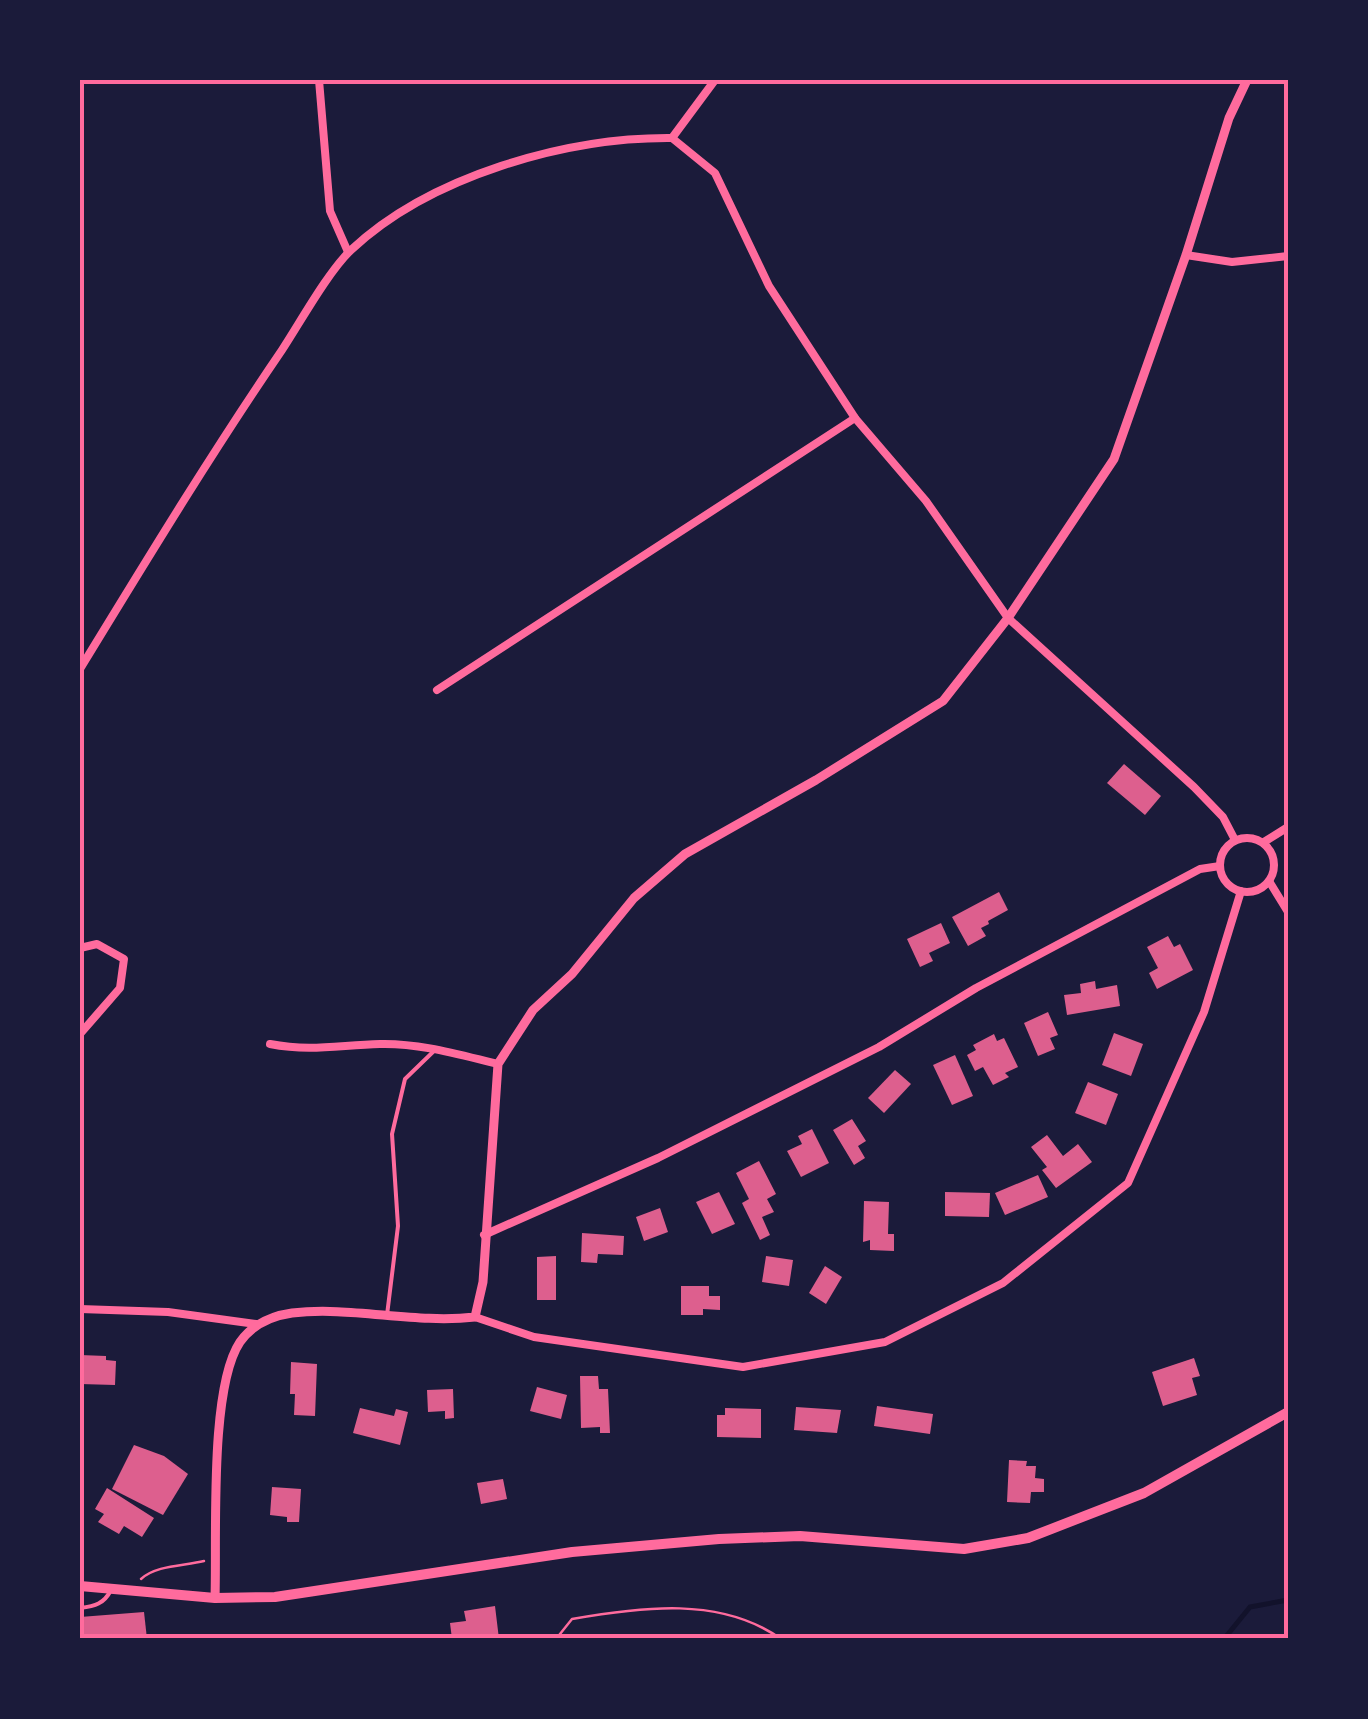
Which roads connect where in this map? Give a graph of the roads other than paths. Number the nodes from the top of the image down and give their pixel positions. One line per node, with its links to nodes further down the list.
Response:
1 (319, 80): 5 (street)
2 (715, 80): 4 (street)
3 (1246, 80): 6 (street)
4 (672, 138): 5 (street); 8 (street)
5 (348, 252): 10 (street)
6 (1186, 254): 7 (street); 9 (street)
7 (1288, 256)
8 (855, 418): 9 (street); 11 (street)
9 (1008, 618): 13 (street); 23 (street)
10 (80, 669)
11 (437, 690)
12 (1288, 826): 14 (street)
13 (1235, 840): 14 (street); 15 (street)
14 (1264, 842): 16 (street)
15 (1220, 866): 17 (street); 24 (street)
16 (1270, 882): 17 (street); 18 (street)
17 (1241, 892): 27 (street)
18 (1288, 912)
19 (80, 948): 20 (street)
20 (80, 1034)
21 (270, 1044): 22 (street)
22 (436, 1050): 23 (street); 26 (lane)
23 (498, 1064): 24 (street)
24 (484, 1236): 27 (street)
25 (80, 1309): 28 (street)
26 (386, 1315): 27 (street); 28 (street)
27 (474, 1318)
28 (256, 1324): 32 (street)
29 (1288, 1412): 32 (main road)
30 (80, 1586): 31 (main road)
31 (111, 1590): 32 (main road); 33 (lane)
32 (215, 1598)
33 (80, 1608)

